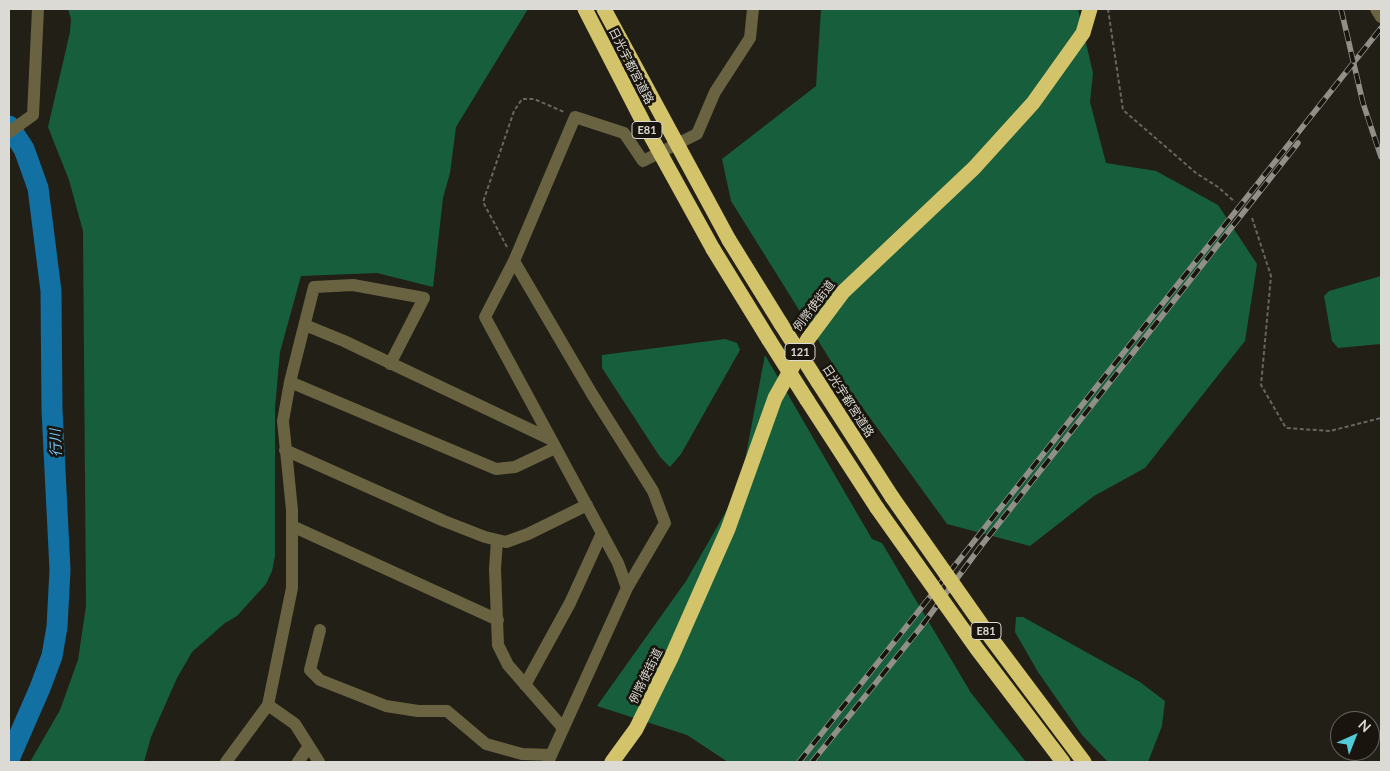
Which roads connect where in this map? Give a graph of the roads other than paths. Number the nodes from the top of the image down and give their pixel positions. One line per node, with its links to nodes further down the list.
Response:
1 (38, 9): 8 (street)
2 (585, 9): 31 (highway, 日光宇都宮道路 / E81, bridge)
3 (604, 9): 32 (highway, 日光宇都宮道路 / E81, bridge)
4 (753, 9): 9 (street)
5 (1090, 9): 30 (highway, 例幣使街道 / 121)
6 (1376, 9): 7 (street)
7 (1381, 17)
8 (9, 132)
9 (514, 261): 13 (street); 19 (street)
10 (305, 325): 11 (street); 11 (street); 12 (street)
11 (390, 364): 13 (street)
12 (290, 382): 13 (street); 14 (street)
13 (553, 443): 15 (street)
14 (285, 450): 16 (street); 18 (street)
15 (587, 505): 17 (street); 18 (street)
16 (292, 526): 20 (street); 23 (street)
17 (602, 533): 19 (street); 22 (street)
18 (498, 540): 20 (street)
19 (628, 588): 24 (street)
20 (498, 620): 22 (street)
21 (320, 630): 26 (street)
22 (525, 685): 24 (street)
23 (268, 705): 25 (street); 27 (street)
24 (563, 728): 26 (street)
25 (309, 746): 28 (street); 29 (street)
26 (549, 759)
27 (226, 762)
28 (298, 762)
29 (319, 762)
30 (612, 762)
31 (1063, 762)
32 (1084, 762)

